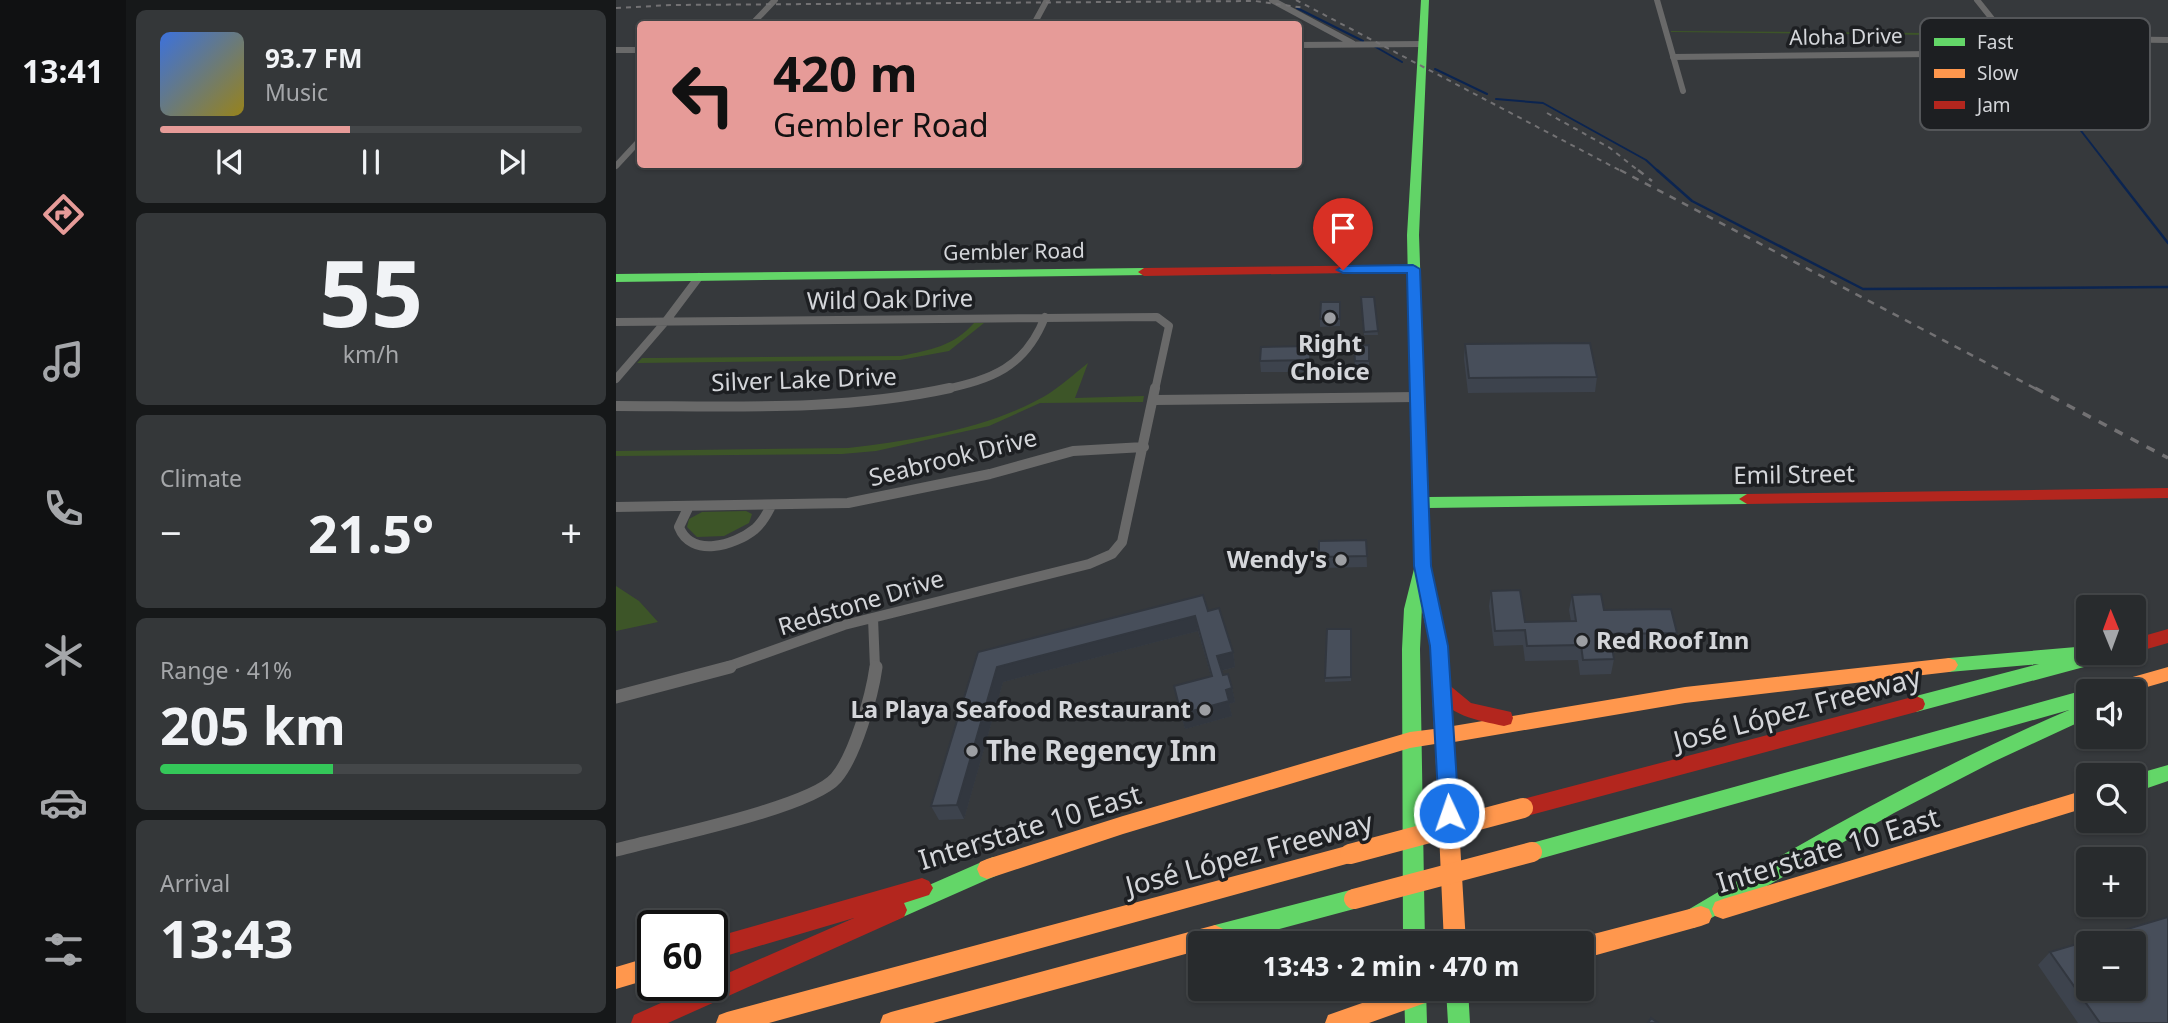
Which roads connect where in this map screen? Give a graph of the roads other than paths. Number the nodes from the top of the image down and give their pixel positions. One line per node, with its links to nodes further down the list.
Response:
1 (775, 0): 8 (street)
2 (1047, 0): 9 (street)
3 (1272, 0): 12 (street)
4 (1425, 0): 13 (main road)
5 (1657, 0): 18 (street)
6 (1977, 0): 7 (street)
7 (1991, 18)
8 (755, 21)
9 (1036, 21)
10 (2150, 40): 11 (street)
11 (2168, 40)
12 (1354, 44): 13 (street); 14 (street)
13 (1423, 44): 22 (main road)
14 (1302, 45)
15 (616, 50): 16 (street)
16 (637, 50)
17 (1920, 54): 18 (street, Aloha Drive)
18 (1673, 57): 19 (street)
19 (1683, 91)
20 (637, 143): 21 (street)
21 (616, 166)
22 (1413, 269): 23 (main road, Gembler Road); 29 (main road)
23 (699, 277): 24 (main road, Gembler Road); 26 (street)
24 (616, 278)
25 (1045, 317): 26 (street, Wild Oak Drive); 30 (street, Wild Oak Drive); 31 (street, Silver Lake Drive)
26 (666, 321): 27 (street, Wild Oak Drive); 28 (street)
27 (616, 322)
28 (616, 379)
29 (1417, 397): 30 (street); 34 (main road)
30 (1155, 400): 32 (street)
31 (616, 406)
32 (1144, 447): 36 (street, Seabrook Drive); 39 (street, Redstone Drive)
33 (2168, 493): 34 (main road, Emil Street)
34 (1420, 503): 38 (main road)
35 (689, 506): 36 (street, Seabrook Drive); 36 (street); 37 (street, Seabrook Drive)
36 (771, 506)
37 (616, 507)
38 (1422, 566): 46 (main road); 52 (main road)
39 (873, 618): 47 (street, Redstone Drive); 56 (street)
40 (2168, 636): 41 (main road)
41 (2146, 642)
42 (2076, 654): 50 (main road)
43 (2076, 662): 69 (main road, José López Freeway, bridge)
44 (2168, 674): 45 (main road)
45 (2146, 681)
46 (1442, 689): 50 (main road); 51 (main road)
47 (616, 697)
48 (2076, 700): 70 (main road, bridge)
49 (2076, 715): 58 (main road)
50 (1520, 720): 51 (main road, Interstate 10 East)
51 (1445, 735): 52 (main road, Interstate 10 East); 60 (main road)
52 (1410, 740): 57 (main road, Interstate 10 East); 59 (main road)
53 (2168, 773): 54 (main road)
54 (2146, 780)
55 (2076, 802): 58 (main road, Interstate 10 East)
56 (616, 850)
57 (993, 867): 61 (main road, Interstate 10 East); 68 (main road)
58 (1694, 918): 62 (main road, Interstate 10 East)
59 (1414, 931)
60 (1454, 931)
61 (728, 944)
62 (1594, 945)
63 (637, 972): 64 (main road)
64 (616, 978)
65 (1392, 1001): 71 (main road)
66 (1415, 1001): 72 (main road)
67 (1458, 1001): 73 (main road)
68 (642, 1023)
69 (727, 1023)
70 (891, 1023)
71 (1336, 1023)
72 (1416, 1023)
73 (1459, 1023)

